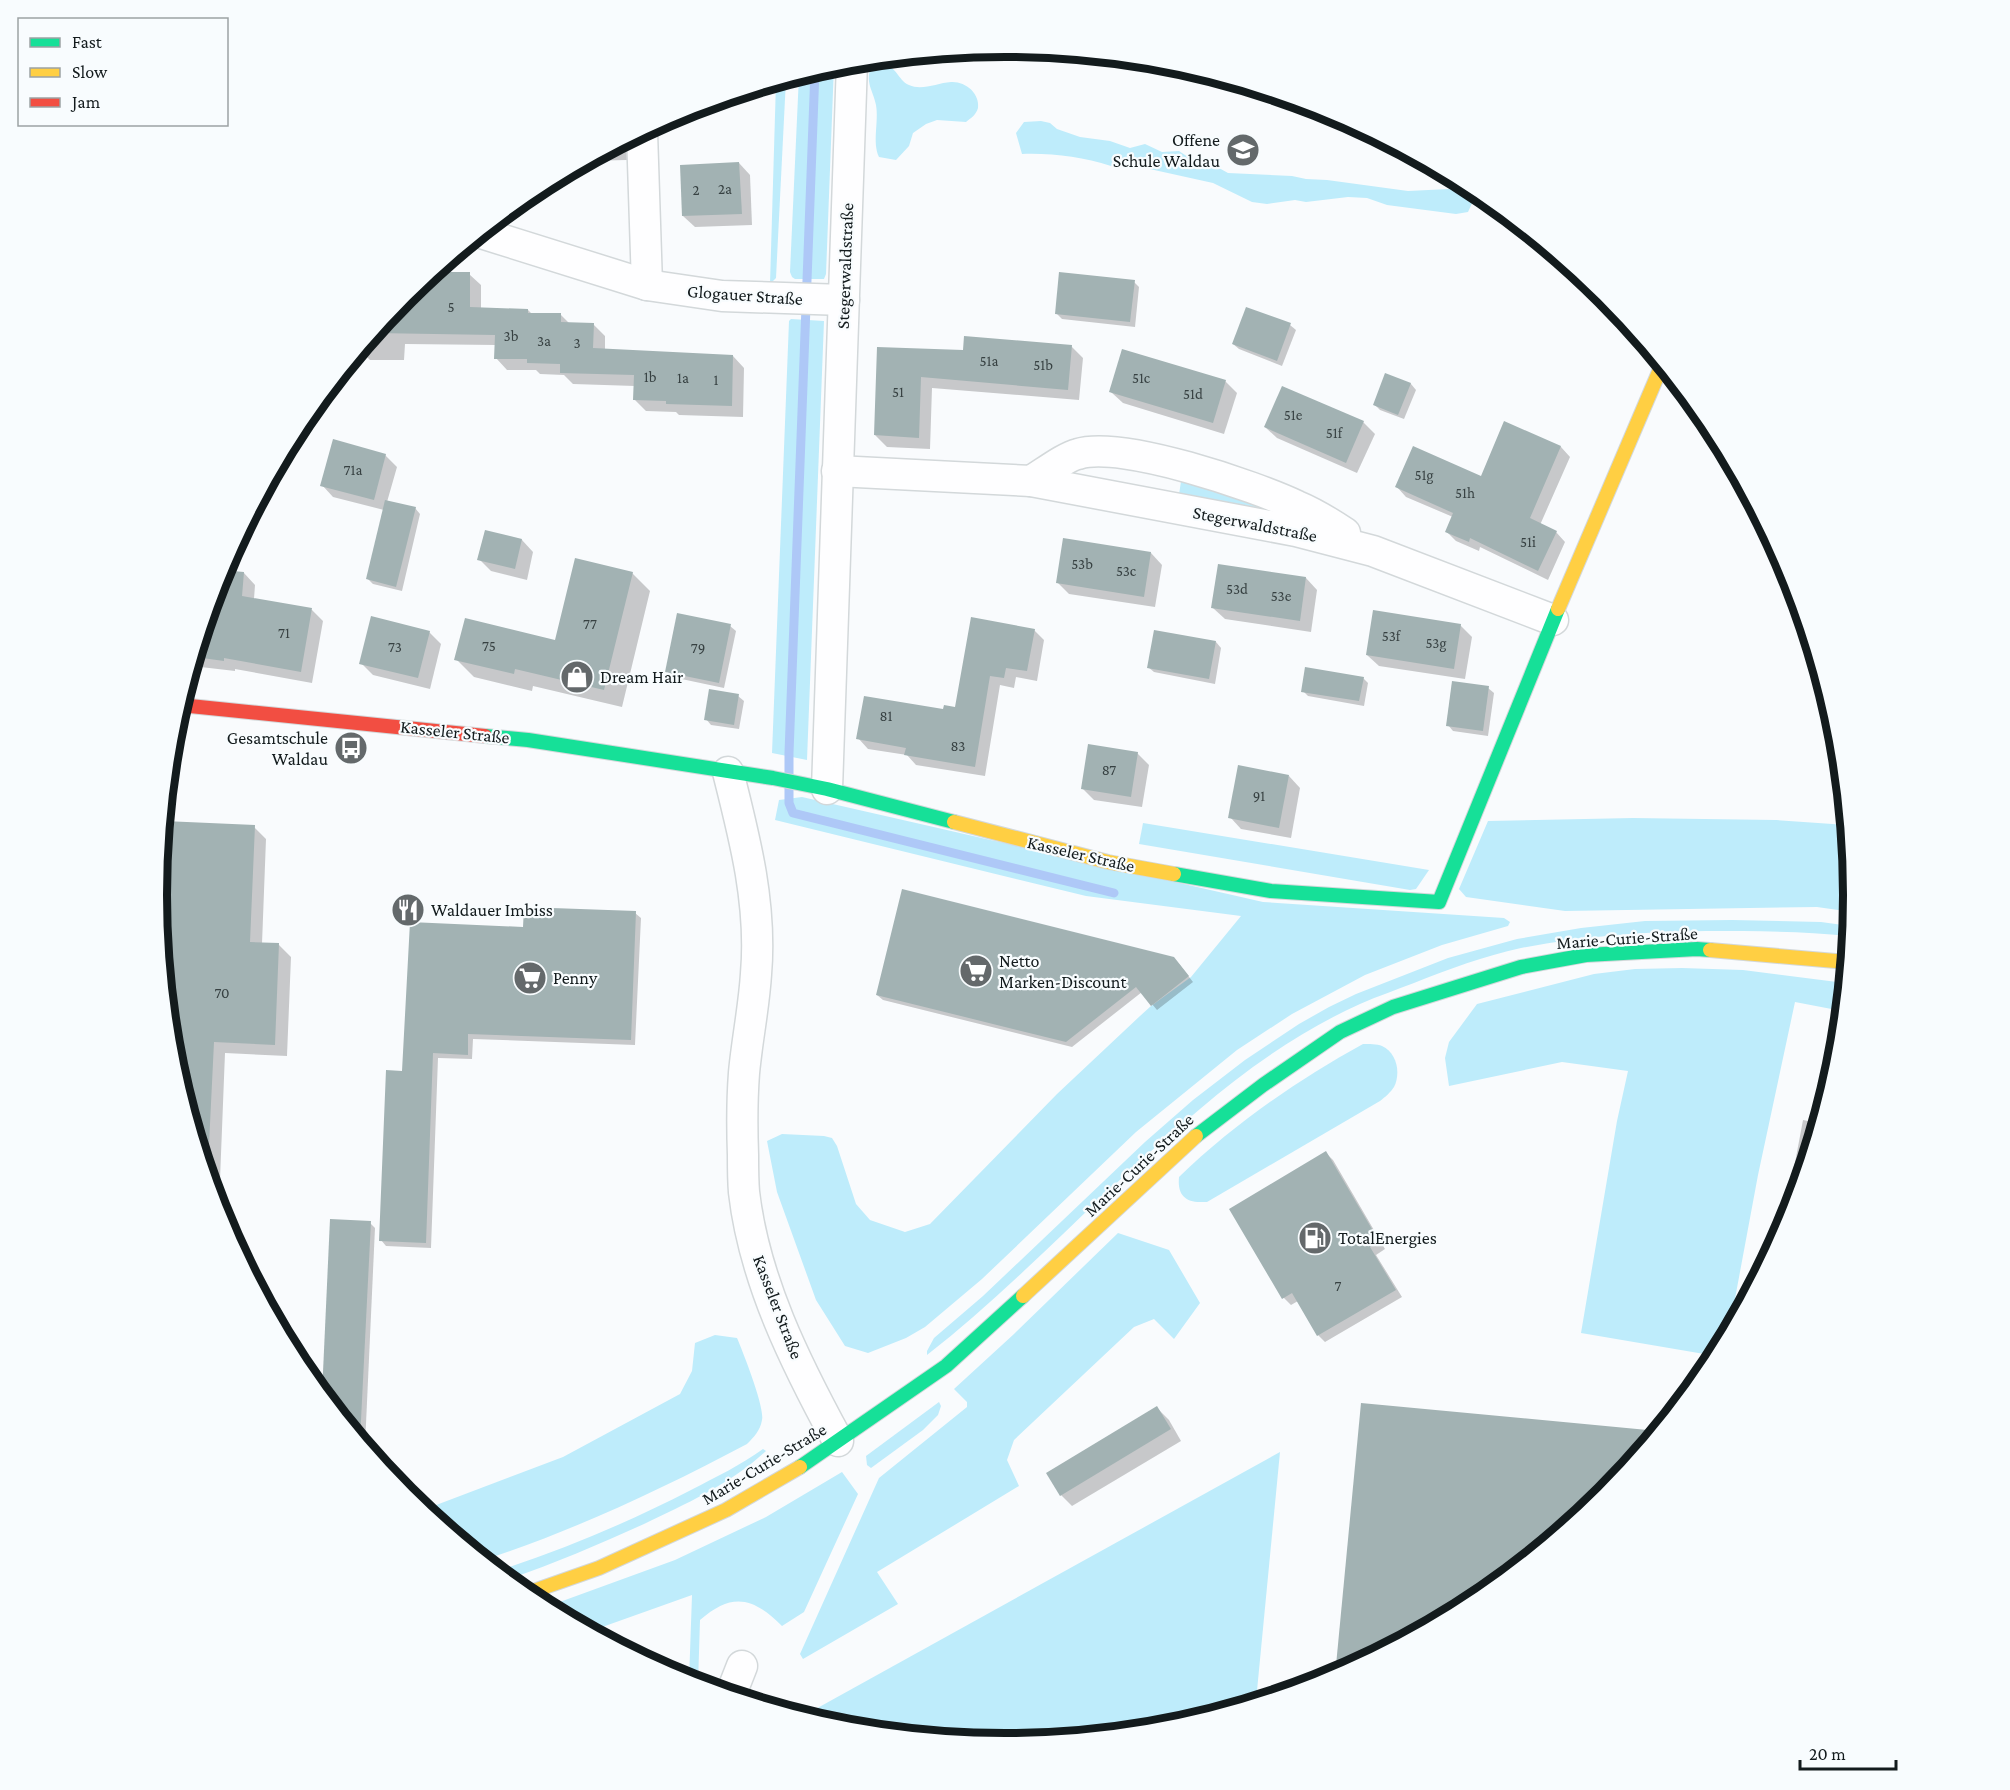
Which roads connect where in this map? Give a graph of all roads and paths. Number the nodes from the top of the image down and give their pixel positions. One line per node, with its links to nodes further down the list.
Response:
1 (851, 72): 5 (street, Stegerwaldstraße)
2 (642, 139): 4 (street)
3 (488, 235): 4 (street, Glogauer Straße)
4 (647, 285): 5 (street, Glogauer Straße)
5 (820, 300): 7 (street, Stegerwaldstraße)
6 (1659, 372): 10 (street)
7 (837, 471): 8 (street, Stegerwaldstraße); 13 (street, Stegerwaldstraße)
8 (1031, 481): 9 (street, Stegerwaldstraße); 9 (street, Stegerwaldstraße)
9 (1373, 551): 10 (street, Stegerwaldstraße)
10 (1553, 620): 13 (street, Kasseler Straße)
11 (189, 706): 12 (street, Kasseler Straße)
12 (728, 772): 13 (street, Kasseler Straße); 15 (street, Kasseler Straße)
13 (814, 786)
14 (1840, 961): 15 (street, Marie-Curie-Straße)
15 (838, 1442): 16 (street, Marie-Curie-Straße)
16 (536, 1590)
17 (742, 1666): 18 (street)
18 (733, 1688)

